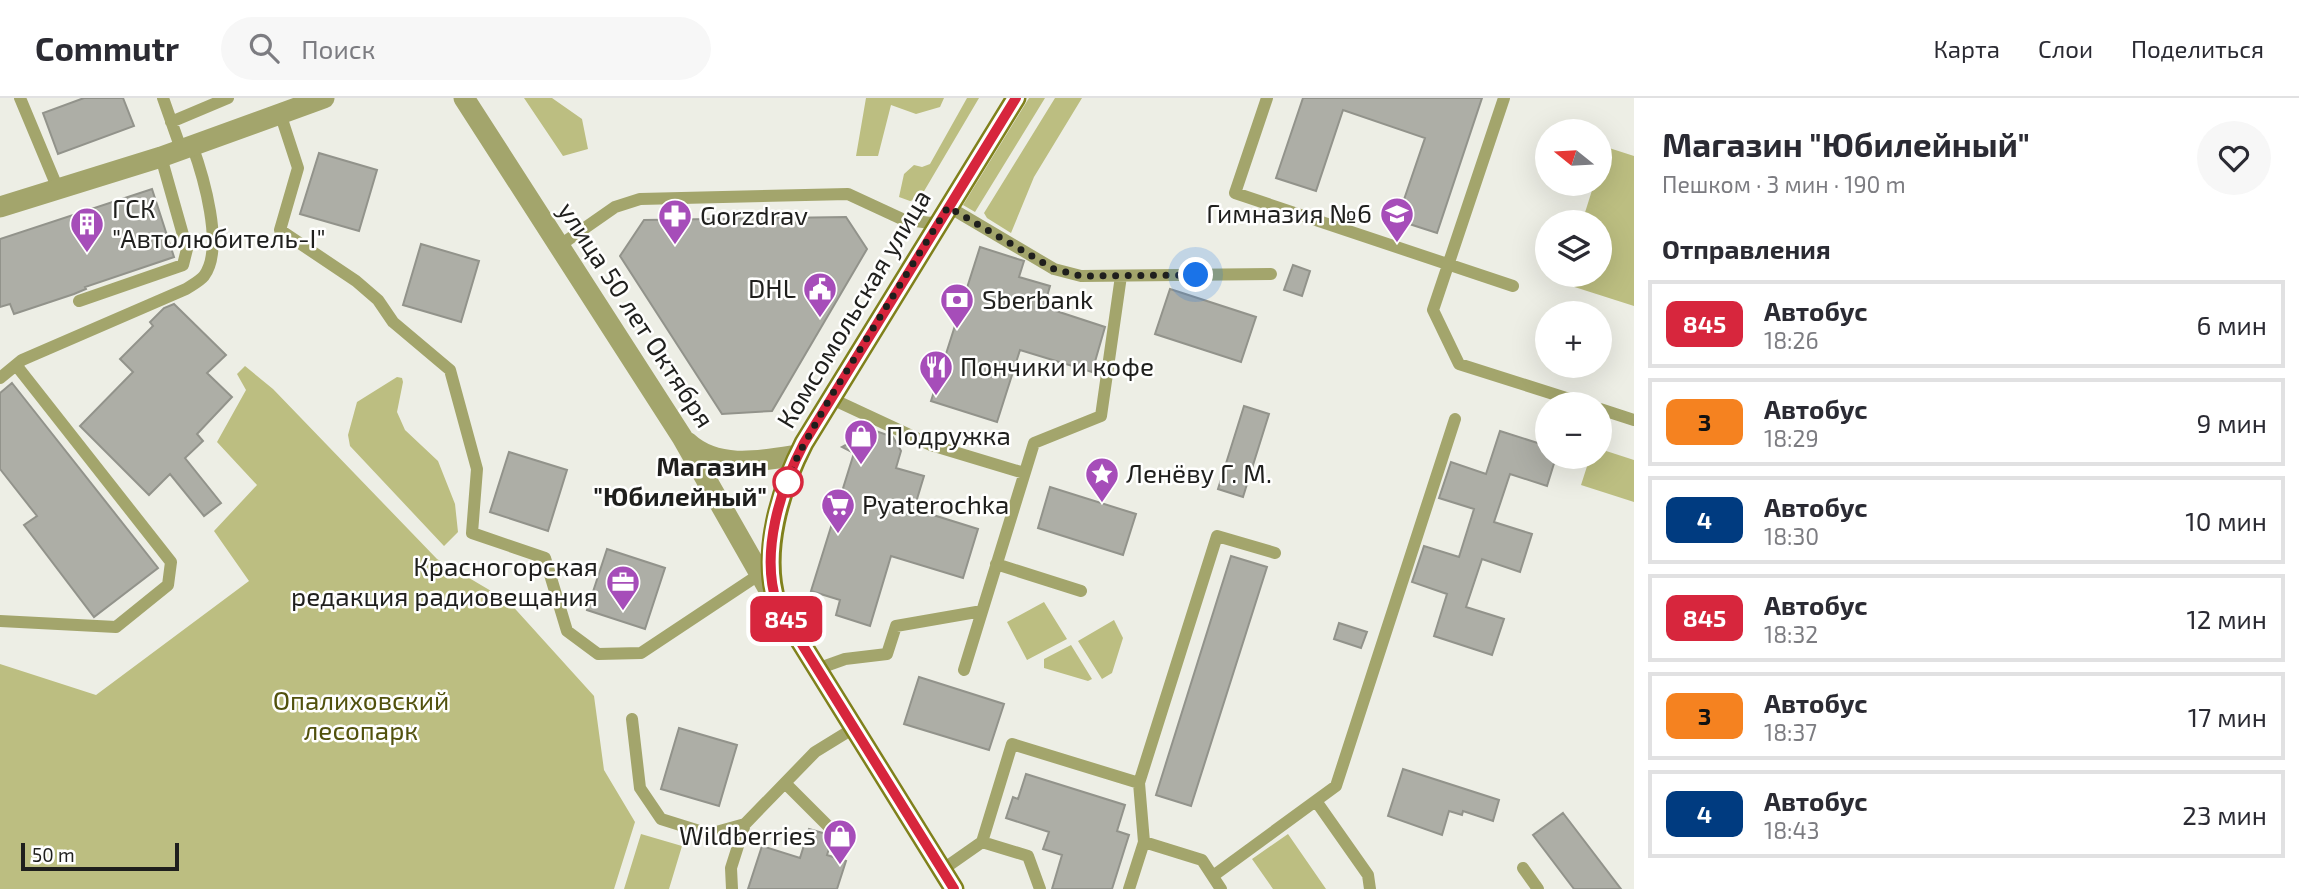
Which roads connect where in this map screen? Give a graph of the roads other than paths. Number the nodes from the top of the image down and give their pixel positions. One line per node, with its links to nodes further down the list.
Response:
1 (163, 98): 10 (lane)
2 (228, 98): 10 (lane)
3 (324, 98): 9 (street)
4 (464, 98): 16 (street, улица 50 лет Октября)
5 (1016, 98): 15 (street, Комсомольская улица)
6 (1267, 98): 17 (lane)
7 (1504, 98): 17 (lane)
8 (23, 99): 13 (lane)
9 (280, 113): 11 (street); 34 (lane)
10 (171, 122): 11 (lane)
11 (186, 147): 12 (street); 22 (lane)
12 (160, 157): 13 (street); 21 (lane)
13 (58, 189): 14 (street)
14 (0, 207)
15 (944, 214): 16 (lane); 19 (lane); 25 (street, Комсомольская улица)
16 (559, 246): 29 (street, улица 50 лет Октября)
17 (1448, 265): 20 (lane); 24 (lane)
18 (1271, 274): 19 (lane)
19 (1121, 276): 31 (lane)
20 (1513, 286)
21 (79, 301)
22 (16, 365): 23 (lane); 38 (lane)
23 (0, 378)
24 (1547, 392)
25 (830, 398): 30 (street, Комсомольская улица); 31 (lane)
26 (1612, 413): 28 (lane)
27 (1455, 419): 45 (lane)
28 (1634, 420)
29 (682, 437): 30 (street); 34 (street, улица 50 лет Октября)
30 (798, 455): 36 (street, Комсомольская улица)
31 (1024, 473): 33 (lane)
32 (1275, 553): 43 (lane)
33 (996, 564): 35 (lane); 37 (lane)
34 (760, 574): 36 (street, улица 50 лет Октября)
35 (1081, 591)
36 (777, 604): 39 (street, улица 50 лет Октября)
37 (982, 611): 39 (lane); 40 (lane)
38 (0, 621)
39 (817, 669): 42 (street, улица 50 лет Октября)
40 (964, 670)
41 (632, 719): 46 (lane)
42 (854, 728): 44 (lane); 51 (street, улица 50 лет Октября)
43 (1139, 783): 48 (lane); 49 (lane)
44 (786, 784): 46 (lane); 47 (lane)
45 (1316, 801): 52 (lane); 58 (lane)
46 (745, 824): 53 (lane)
47 (828, 825)
48 (982, 842): 51 (lane); 55 (lane)
49 (1144, 842): 52 (lane); 56 (lane)
50 (1523, 868): 59 (lane)
51 (942, 870): 54 (street, улица 50 лет Октября)
52 (1213, 876): 57 (lane)
53 (732, 889)
54 (954, 889)
55 (1041, 889)
56 (1129, 889)
57 (1221, 889)
58 (1370, 889)
59 (1538, 889)

